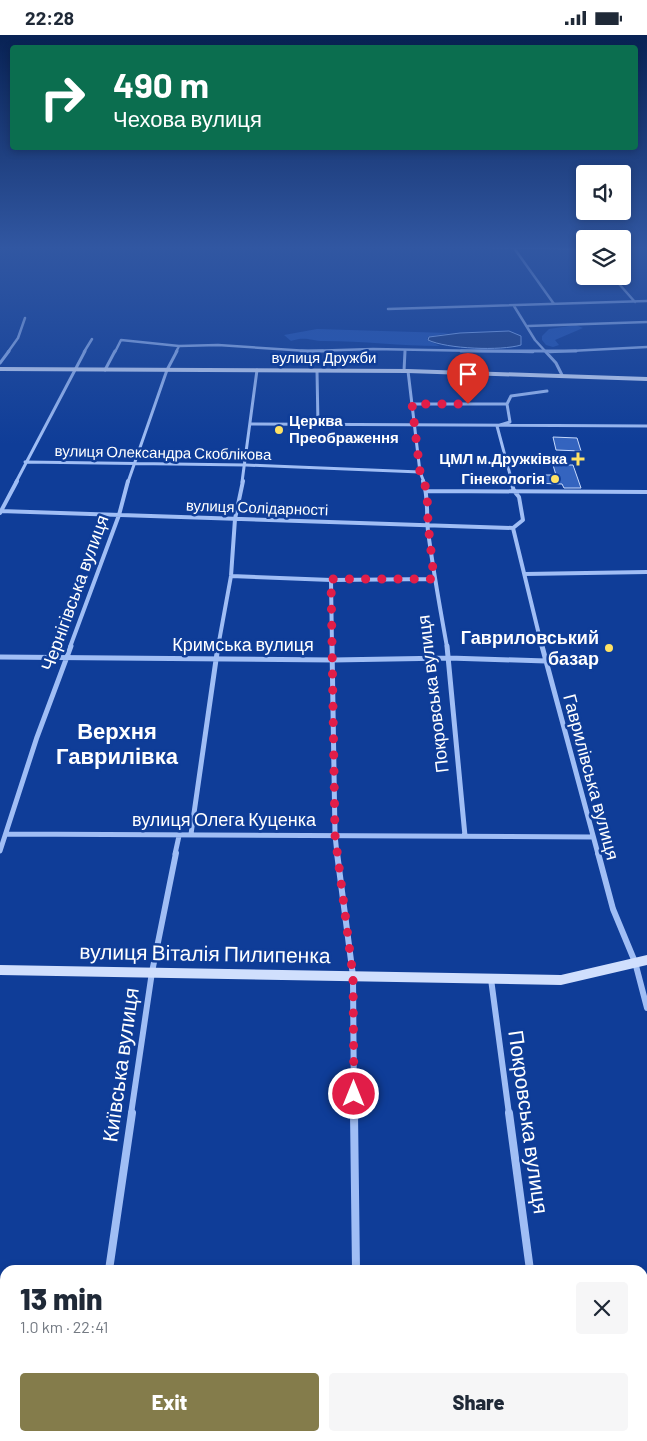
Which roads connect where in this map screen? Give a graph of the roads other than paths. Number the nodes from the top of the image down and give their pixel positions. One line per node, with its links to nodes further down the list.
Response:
1 (519, 313): 4 (street)
2 (25, 318): 10 (street)
3 (647, 322): 4 (street)
4 (528, 326): 9 (street)
5 (92, 339): 12 (street)
6 (179, 346): 8 (street); 13 (street); 14 (street, Чернігівська вулиця)
7 (647, 347): 9 (street)
8 (405, 351): 9 (street); 17 (street, Покровська вулиця)
9 (546, 352): 18 (street)
10 (0, 363)
11 (0, 369): 12 (street, вулиця Дружби)
12 (76, 370): 13 (street, вулиця Дружби); 28 (street)
13 (105, 370): 14 (street, вулиця Дружби)
14 (167, 370): 15 (street, вулиця Дружби); 29 (street, Чернігівська вулиця)
15 (257, 370): 16 (street, вулиця Дружби); 23 (street)
16 (316, 371): 17 (street, вулиця Дружби); 24 (street)
17 (406, 371): 18 (street, вулиця Дружби); 21 (street, Покровська вулиця)
18 (562, 375): 19 (street, вулиця Дружби)
19 (647, 379)
20 (547, 391): 22 (street)
21 (412, 404): 22 (street); 25 (street, Покровська вулиця)
22 (507, 404): 26 (street)
23 (251, 424): 24 (street); 30 (street)
24 (318, 425): 25 (street)
25 (415, 426): 26 (street); 31 (street, Покровська вулиця)
26 (497, 426): 27 (street); 33 (street)
27 (647, 426)
28 (25, 462): 29 (street, вулиця Олександра Скоблікова); 35 (street)
29 (133, 465): 30 (street, вулиця Олександра Скоблікова); 36 (street, Чернігівська вулиця)
30 (246, 465): 31 (street, вулиця Олександра Скоблікова); 37 (street)
31 (420, 472): 32 (street, Покровська вулиця)
32 (427, 491): 33 (street); 38 (street, Покровська вулиця)
33 (514, 491): 34 (street); 39 (street)
34 (647, 493)
35 (0, 512): 36 (street, вулиця Солідарності)
36 (119, 515): 37 (street, вулиця Солідарності); 46 (street, Чернігівська вулиця)
37 (235, 519): 38 (street, вулиця Солідарності); 42 (street)
38 (428, 523): 39 (street, вулиця Солідарності); 44 (street, Покровська вулиця)
39 (513, 527): 41 (street, Гаврилівська вулиця)
40 (647, 572): 41 (street)
41 (525, 573): 50 (street, Гаврилівська вулиця)
42 (231, 576): 43 (street); 48 (street)
43 (331, 579): 44 (street); 49 (street)
44 (434, 579): 47 (street, Покровська вулиця)
45 (0, 657): 46 (street, Кримська вулиця)
46 (67, 658): 48 (street, Кримська вулиця); 51 (street, Чернігівська вулиця)
47 (449, 658): 49 (street, Кримська вулиця); 50 (street, Кримська вулиця); 55 (street, Покровська вулиця)
48 (216, 659): 49 (street, Кримська вулиця); 52 (street)
49 (332, 660): 53 (street)
50 (546, 661): 56 (street, Гаврилівська вулиця)
51 (6, 834): 54 (street, вулиця Олега Куценка); 57 (street, Чернігівська вулиця)
52 (191, 834): 53 (street, вулиця Олега Куценка); 54 (street, вулиця Олега Куценка)
53 (335, 835): 55 (street, вулиця Олега Куценка); 61 (street)
54 (180, 836): 60 (street, Київська вулиця)
55 (465, 836): 56 (street, вулиця Олега Куценка)
56 (593, 837): 58 (street, Гаврилівська вулиця)
57 (0, 851)
58 (641, 961): 62 (street, вулиця Віталія Пилипенка); 63 (street, Гаврилівська вулиця)
59 (0, 969): 60 (street, вулиця Віталія Пилипенка)
60 (152, 973): 61 (street, вулиця Віталія Пилипенка); 64 (street, Київська вулиця)
61 (353, 976): 62 (street, вулиця Віталія Пилипенка); 65 (street)
62 (491, 979): 66 (street, Покровська вулиця)
63 (647, 1008)
64 (110, 1265)
65 (356, 1265)
66 (529, 1265)

